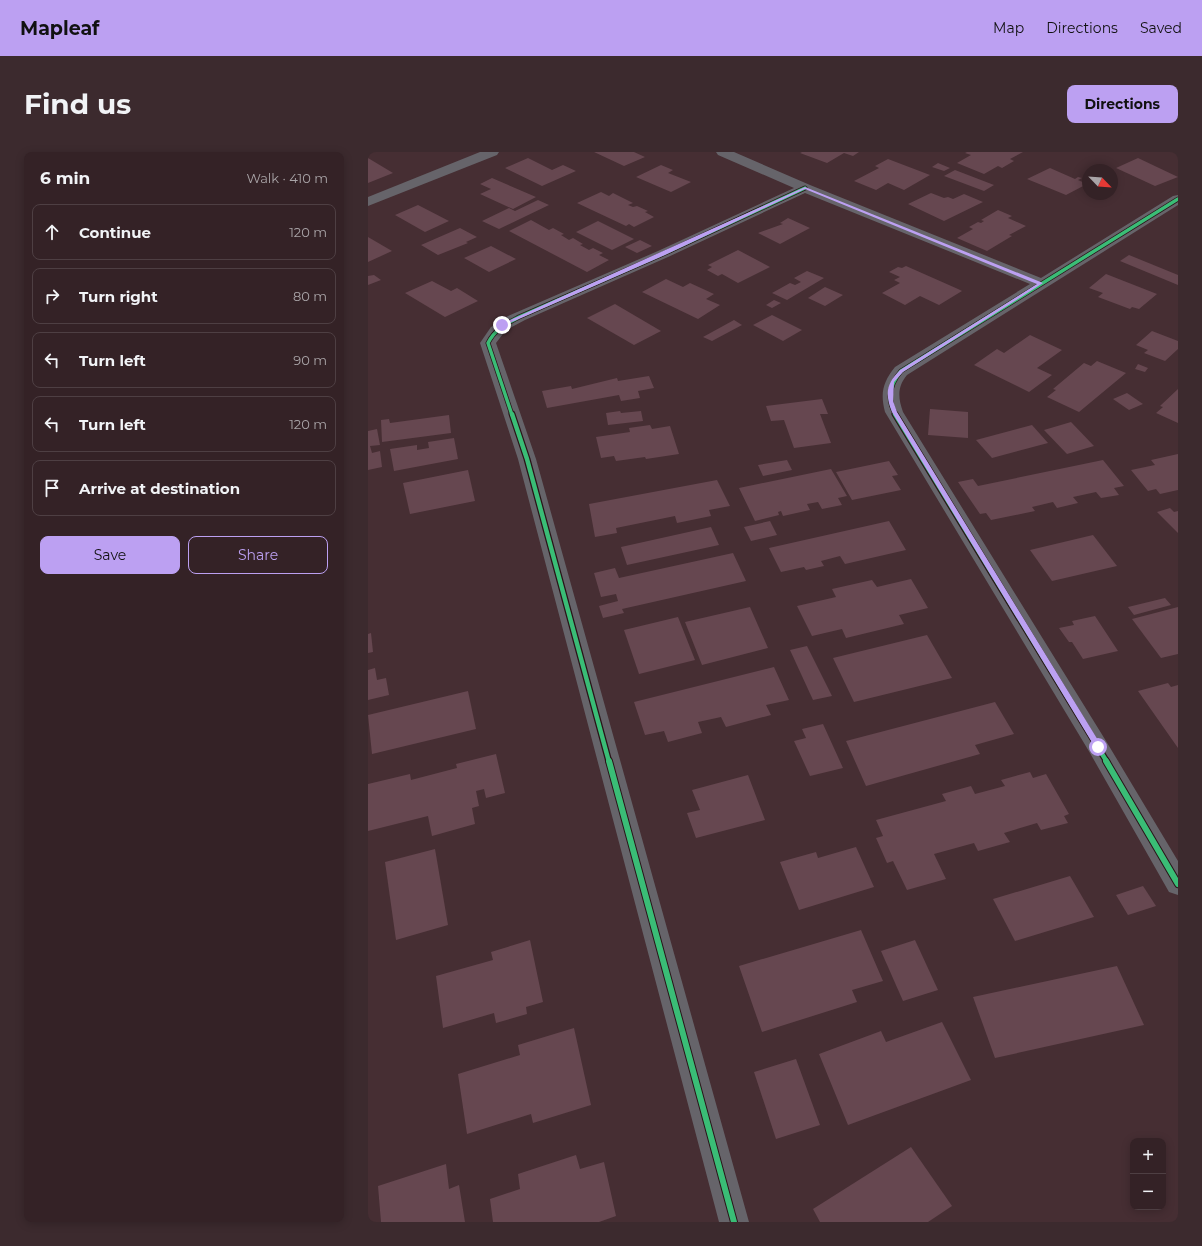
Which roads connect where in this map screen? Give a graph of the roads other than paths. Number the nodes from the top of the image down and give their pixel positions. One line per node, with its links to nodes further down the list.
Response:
1 (492, 152): 5 (street)
2 (723, 152): 3 (street)
3 (805, 188): 6 (street); 8 (street)
4 (1178, 199): 6 (street)
5 (368, 202)
6 (1040, 283): 7 (street)
7 (1178, 884)
8 (734, 1222)

